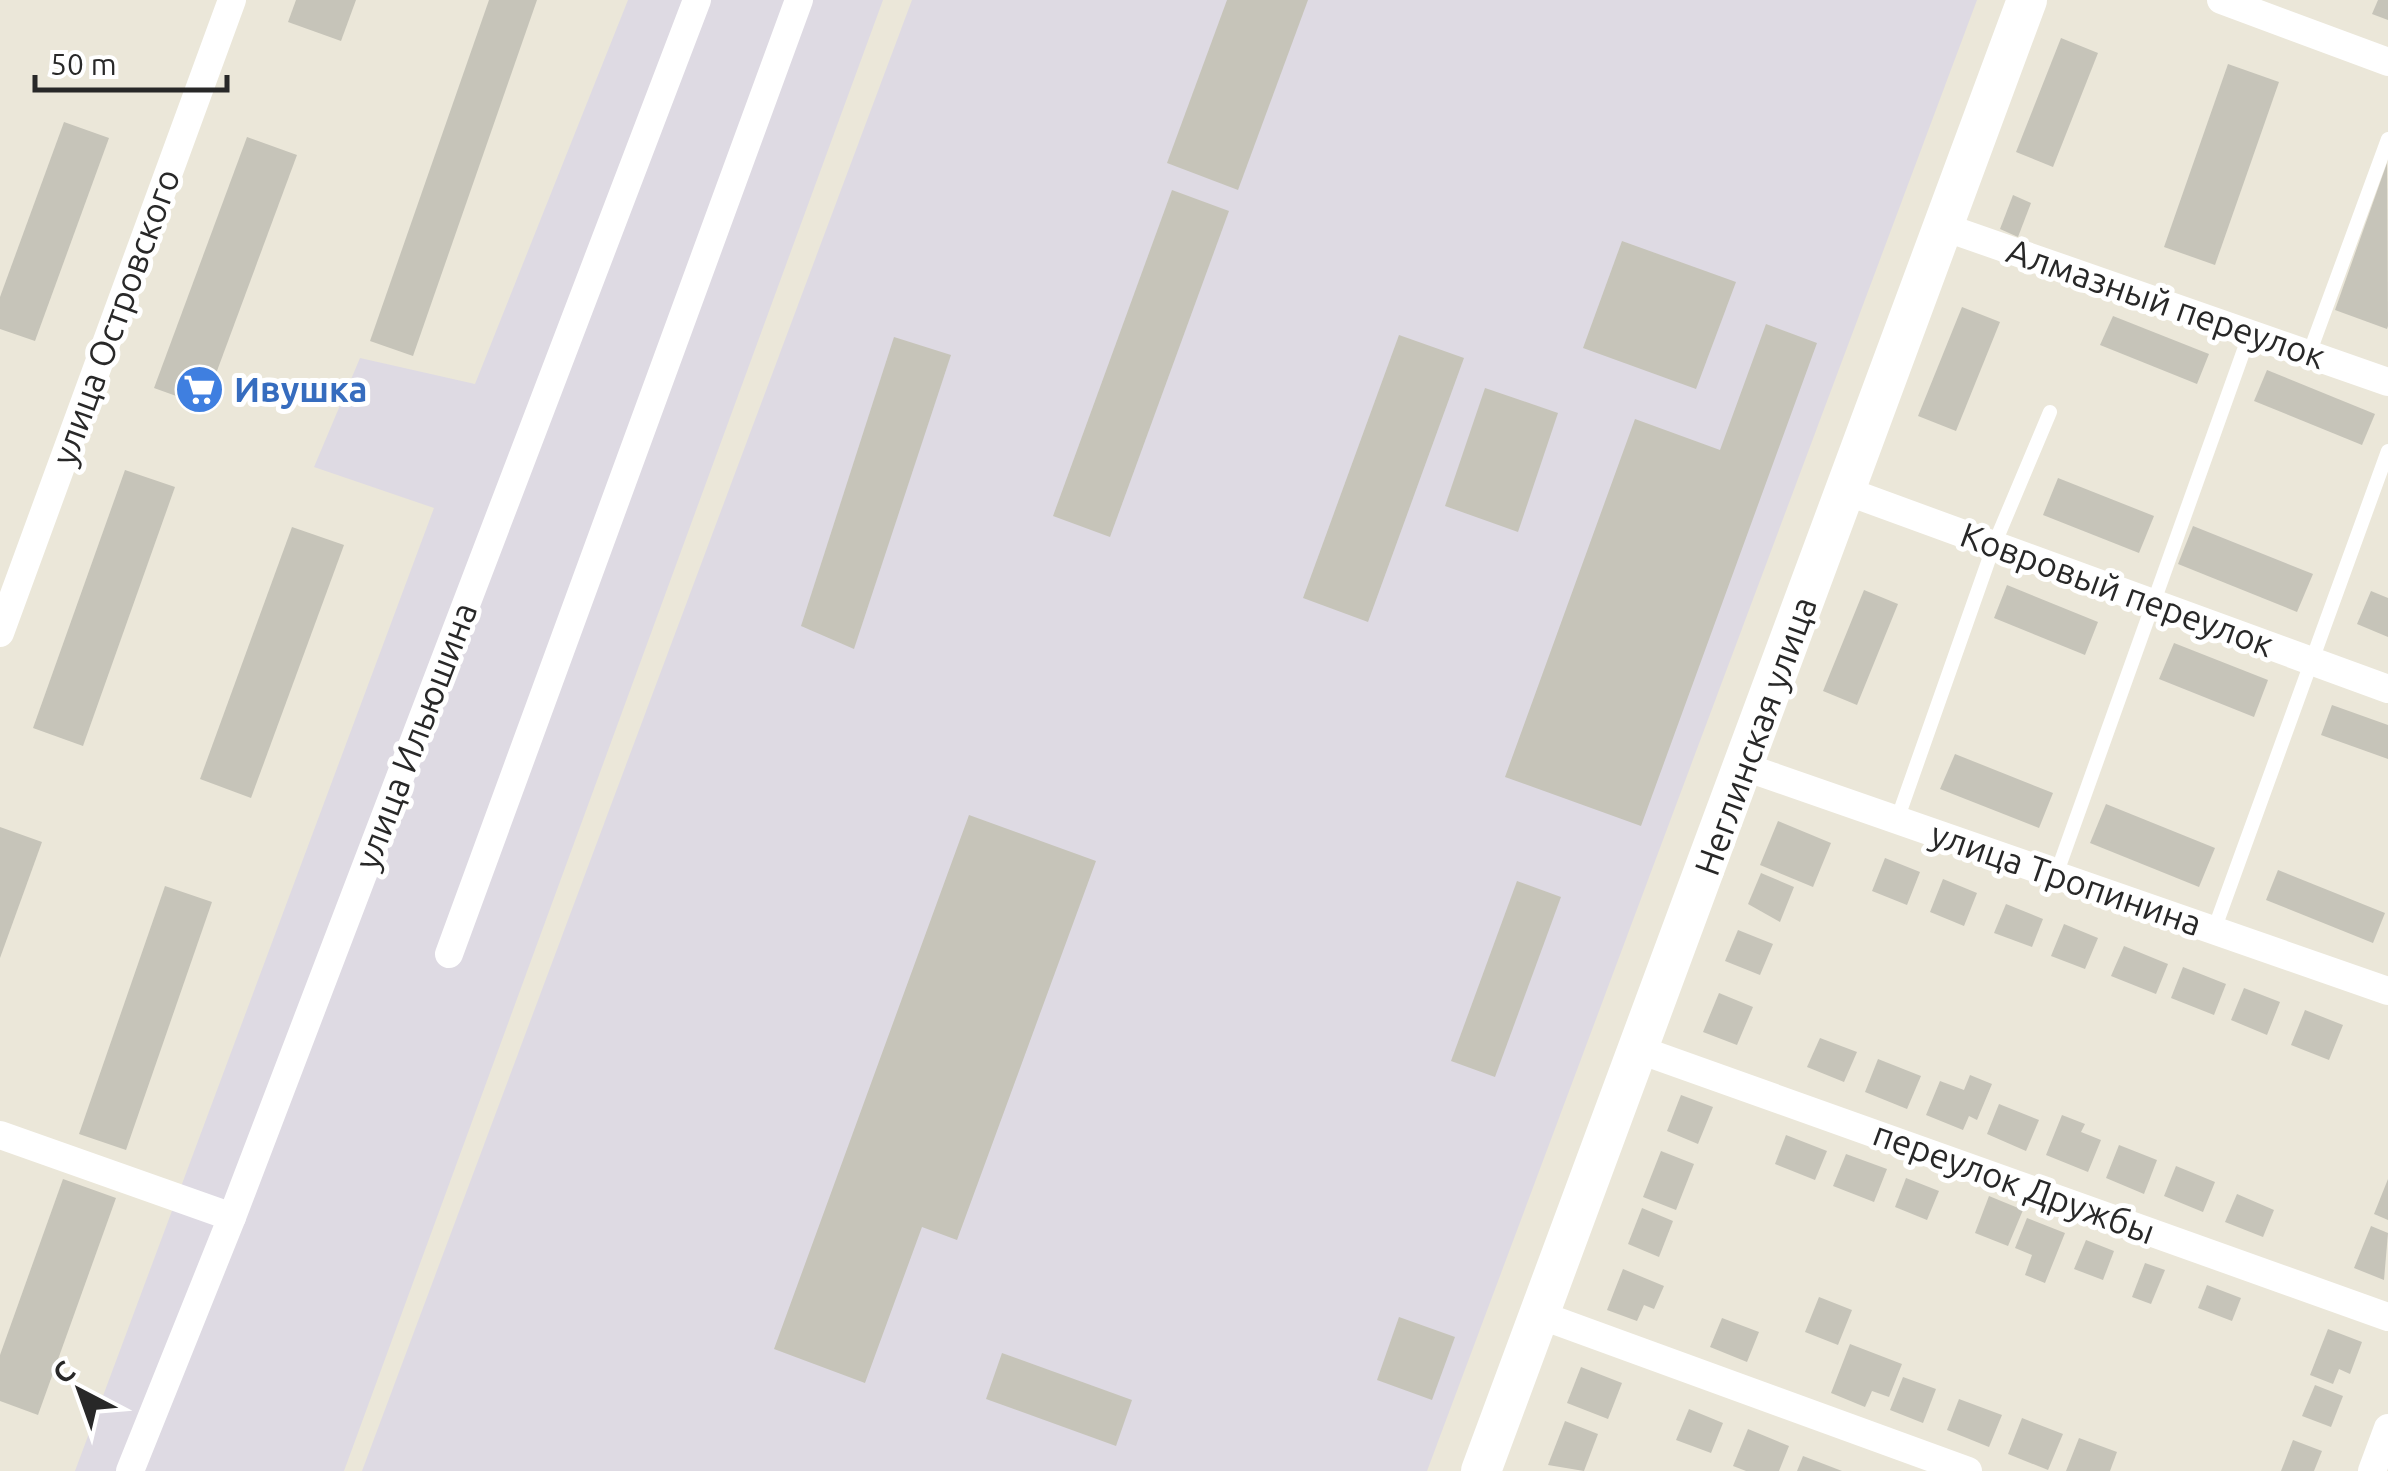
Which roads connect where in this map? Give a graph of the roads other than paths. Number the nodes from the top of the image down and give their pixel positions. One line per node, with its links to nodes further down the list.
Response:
1 (232, 0): 17 (street, улица Островского)
2 (697, 0): 28 (street, улица Ильюшина)
3 (799, 0): 24 (street)
4 (2027, 0): 8 (street, Неглинская улица)
5 (2222, 0): 6 (street)
6 (2388, 62)
7 (2388, 139): 10 (lane)
8 (1944, 227): 9 (street, Алмазный переулок); 14 (street, Неглинская улица)
9 (2250, 333): 10 (street, Алмазный переулок); 16 (lane)
10 (2309, 354): 11 (street, Алмазный переулок)
11 (2388, 382)
12 (2050, 412): 15 (lane)
13 (2388, 450): 18 (lane)
14 (1846, 491): 15 (street, Ковровый переулок); 20 (street, Неглинская улица)
15 (1994, 545): 16 (street, Ковровый переулок); 21 (lane)
16 (2154, 603): 18 (street, Ковровый переулок); 22 (lane)
17 (0, 634)
18 (2313, 662): 19 (street, Ковровый переулок); 23 (lane)
19 (2388, 689)
20 (1744, 767): 21 (street, улица Тропинина); 26 (street, Неглинская улица)
21 (1897, 820): 22 (street, улица Тропинина)
22 (2056, 876): 23 (street, улица Тропинина)
23 (2214, 930): 25 (street, улица Тропинина)
24 (449, 954)
25 (2386, 983)
26 (1640, 1050): 29 (street, Неглинская улица); 30 (street, переулок Дружбы)
27 (0, 1134): 28 (street)
28 (232, 1217): 32 (street, улица Ильюшина)
29 (1540, 1315): 33 (street, Неглинская улица); 34 (street)
30 (2388, 1317)
31 (2388, 1428): 35 (street)
32 (130, 1471)
33 (1481, 1471)
34 (1968, 1471)
35 (2372, 1471)

